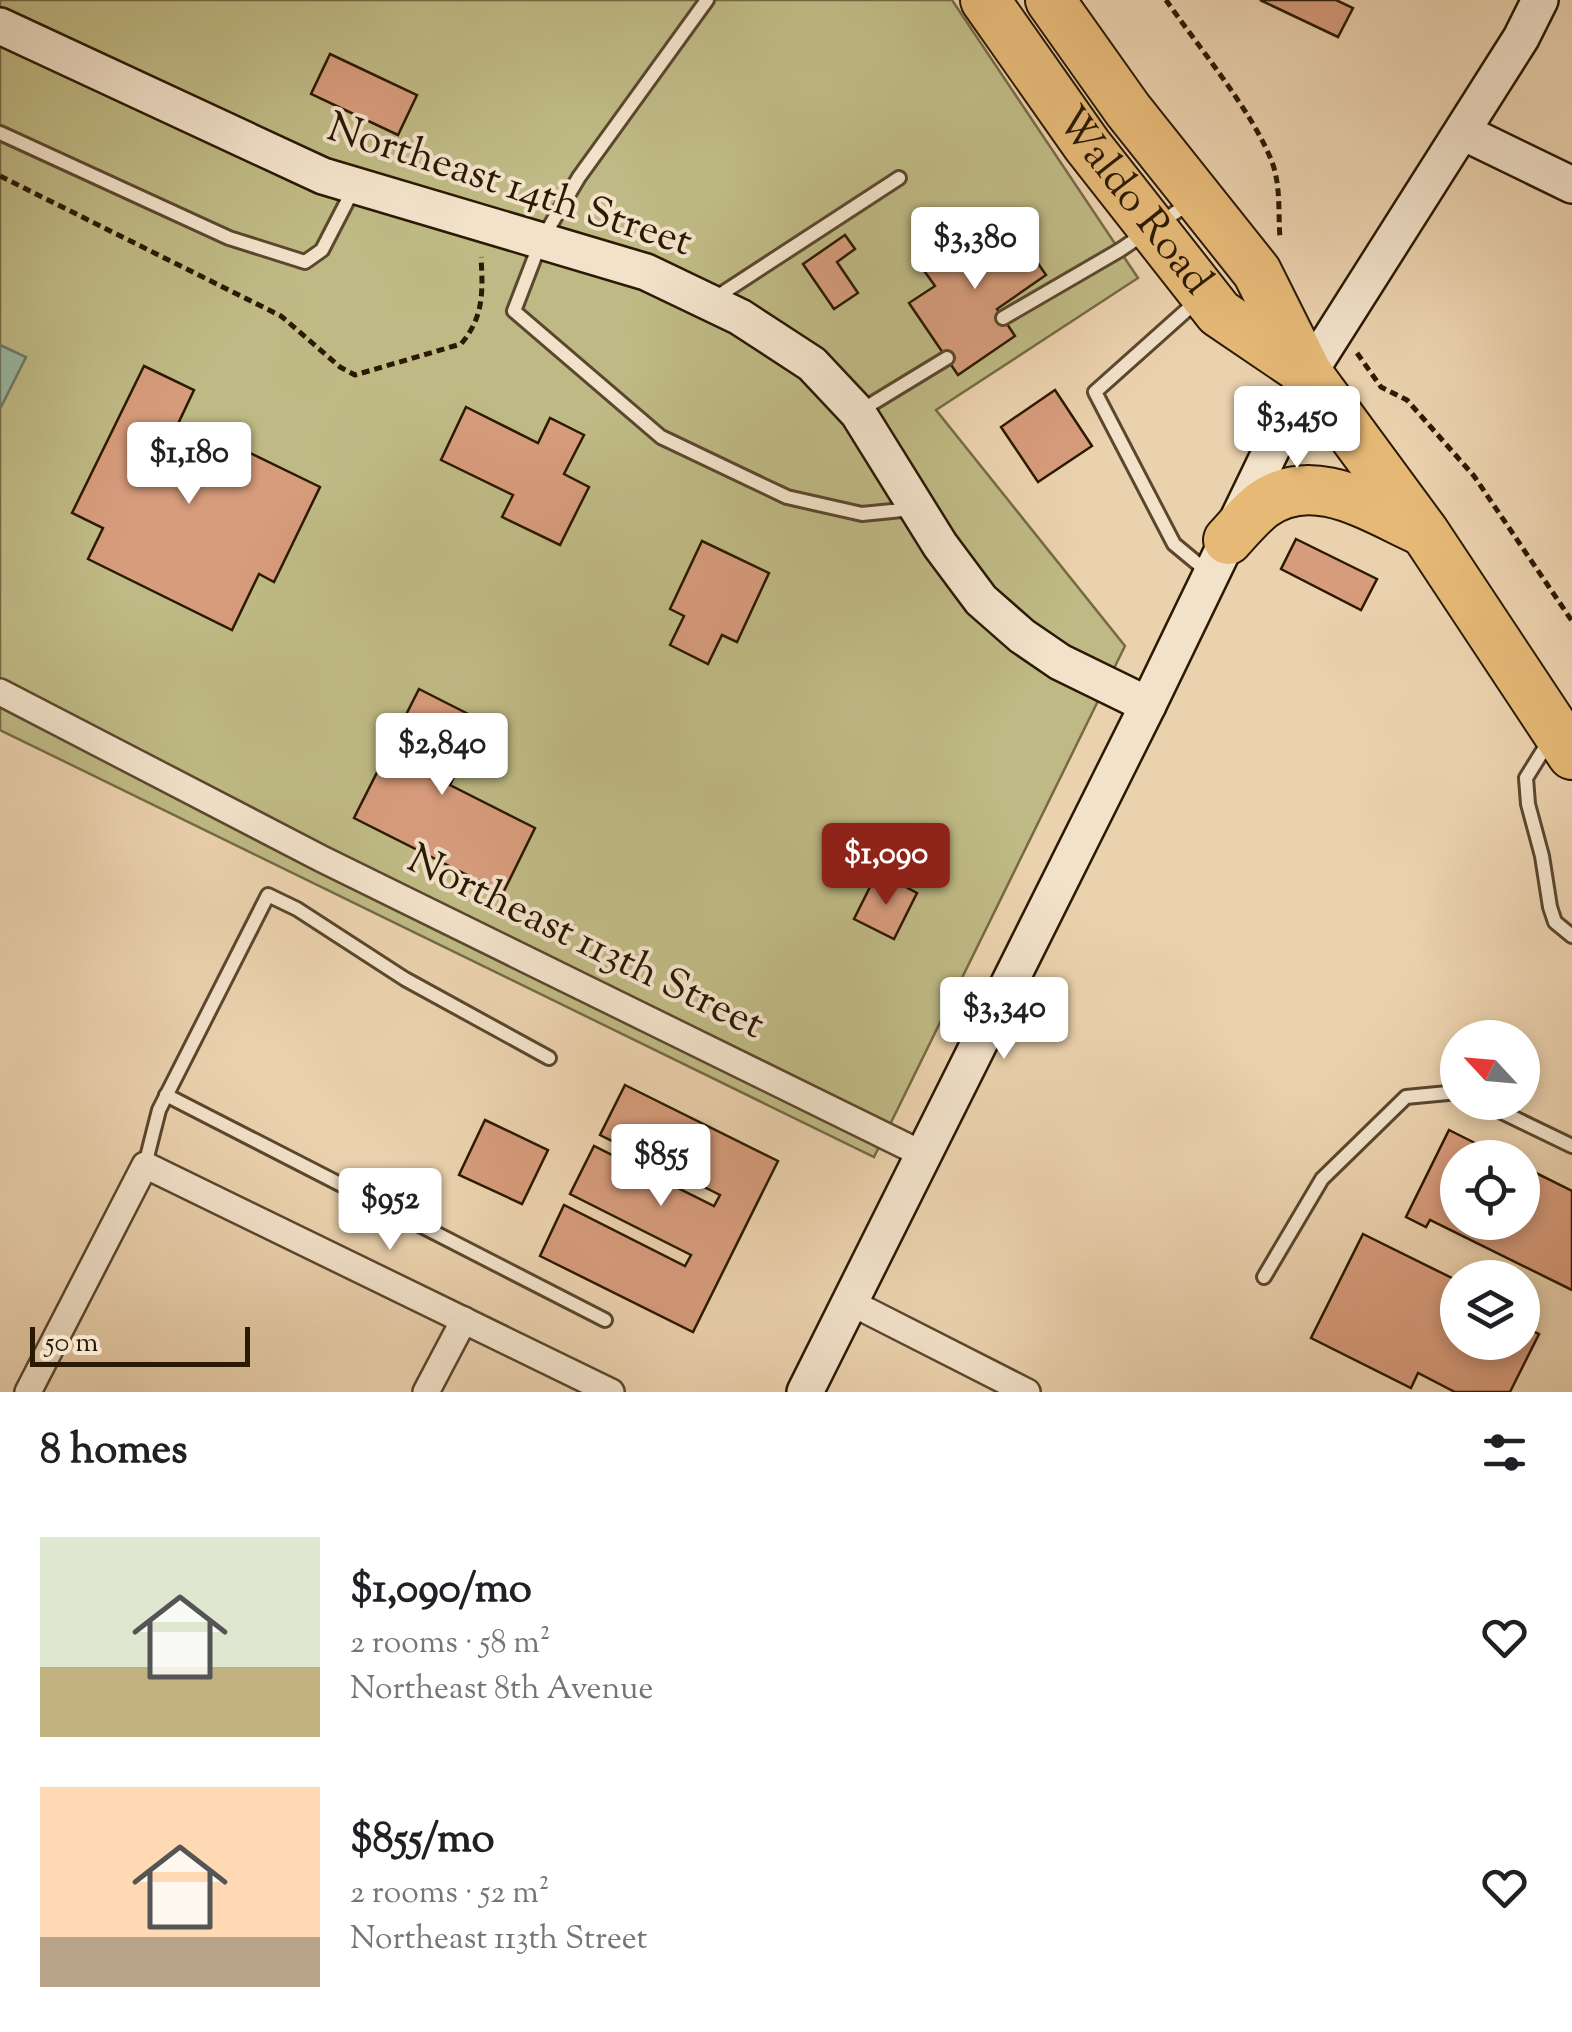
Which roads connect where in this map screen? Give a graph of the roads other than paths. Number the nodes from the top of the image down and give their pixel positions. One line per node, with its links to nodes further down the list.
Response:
1 (707, 0): 13 (lane)
2 (984, 0): 12 (highway, Waldo Road)
3 (1050, 0): 11 (highway, Waldo Road)
4 (1540, 0): 6 (street)
5 (0, 26): 10 (street, Northeast 14th Street)
6 (1464, 132): 9 (street); 18 (street)
7 (0, 133): 10 (lane)
8 (899, 178): 15 (lane)
9 (1572, 185)
10 (356, 186): 13 (street, Northeast 14th Street)
11 (1196, 198): 12 (lane); 18 (highway, Waldo Road)
12 (1153, 229): 14 (highway, Waldo Road); 16 (lane)
13 (541, 241): 15 (street, Northeast 14th Street); 20 (lane)
14 (1204, 294): 18 (highway, Waldo Road); 22 (lane)
15 (709, 302): 19 (street, Northeast 14th Street)
16 (1004, 318)
17 (947, 358): 19 (lane)
18 (1308, 374): 21 (highway, Waldo Road); 22 (street)
19 (858, 412): 20 (street, Northeast 14th Street)
20 (918, 508): 24 (street, Northeast 14th Street)
21 (1425, 533): 22 (highway); 25 (highway, Waldo Road)
22 (1219, 557): 24 (street)
23 (0, 692): 32 (street, Northeast 113th Street)
24 (1148, 705): 32 (street)
25 (1564, 743): 26 (lane)
26 (1572, 936)
27 (549, 1058): 29 (lane)
28 (1440, 1094): 34 (lane)
29 (166, 1095): 33 (lane); 37 (lane)
30 (1518, 1120): 31 (lane)
31 (1572, 1146)
32 (922, 1154): 35 (street)
33 (145, 1165): 36 (street); 38 (street)
34 (1264, 1278)
35 (850, 1302): 41 (street); 42 (street)
36 (464, 1320): 39 (street); 40 (street)
37 (605, 1320)
38 (28, 1392)
39 (426, 1392)
40 (611, 1392)
41 (805, 1392)
42 (1027, 1392)

